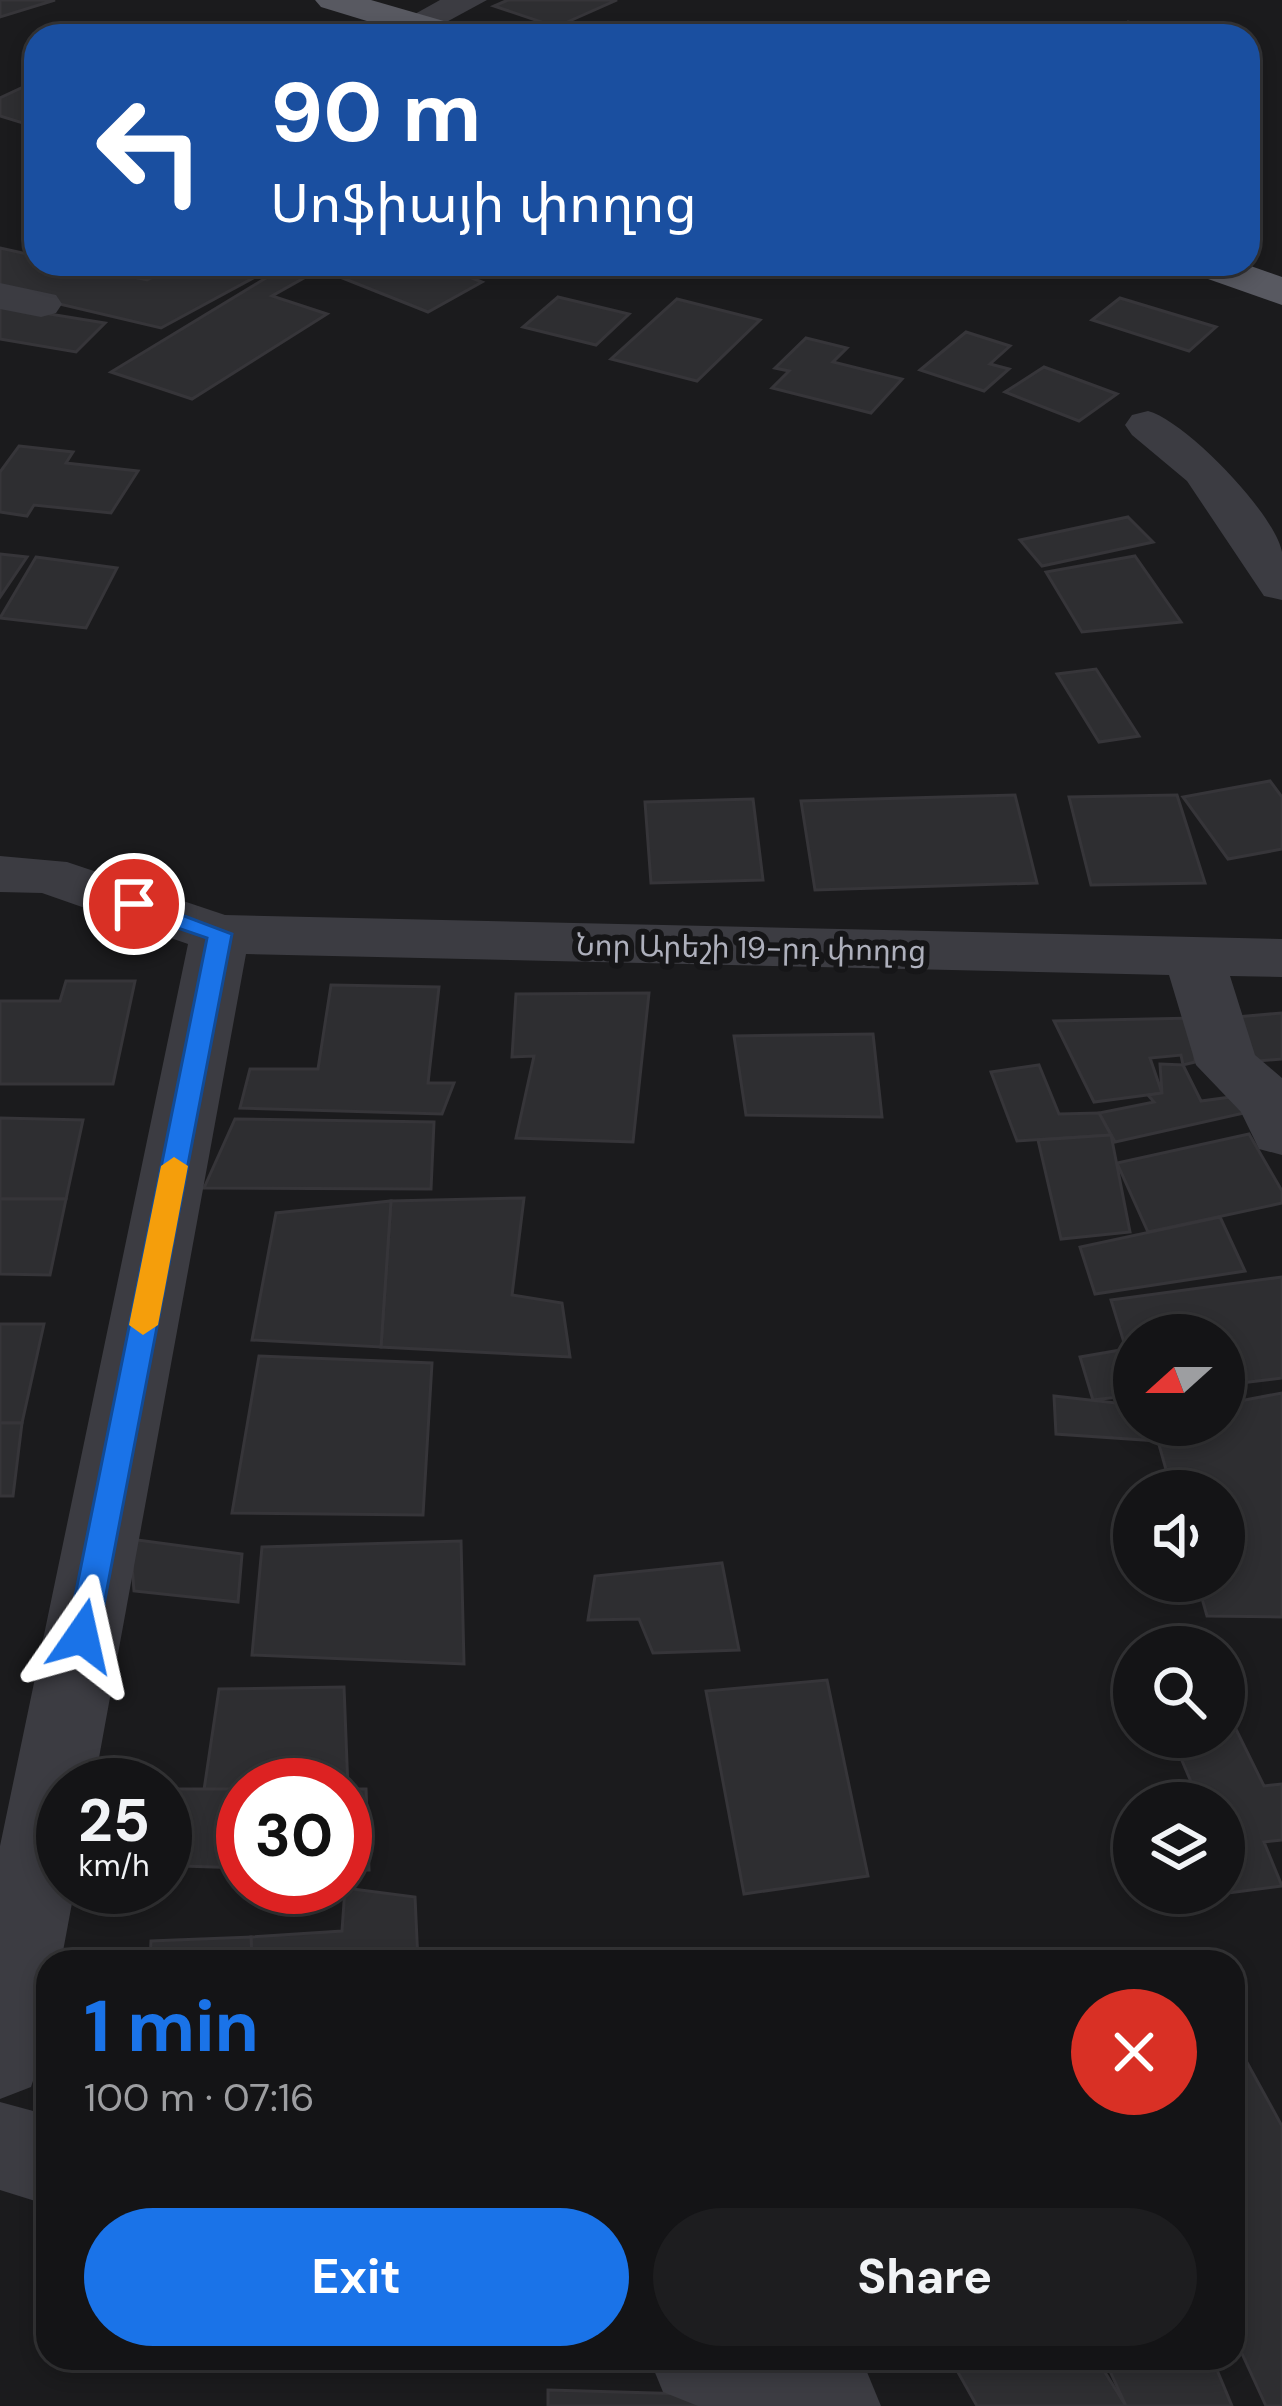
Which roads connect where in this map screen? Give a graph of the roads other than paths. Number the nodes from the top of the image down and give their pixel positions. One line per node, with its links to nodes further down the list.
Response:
1 (333, 0): 3 (main road)
2 (469, 0): 3 (street)
3 (415, 24)
4 (1239, 276): 5 (main road)
5 (1282, 292)
6 (1148, 425): 7 (street)
7 (1282, 585)
8 (0, 874): 9 (street, Նոր Արեշի 19-րդ փողոց)
9 (220, 934): 11 (street, Նոր Արեշի 19-րդ փողոց); 13 (street)
10 (1282, 958): 11 (street, Նոր Արեշի 19-րդ փողոց)
11 (1196, 960): 12 (street)
12 (1282, 1133)
13 (0, 2057)
14 (0, 2146): 15 (street)
15 (36, 2156)
16 (732, 2370): 17 (street)
17 (824, 2402)

